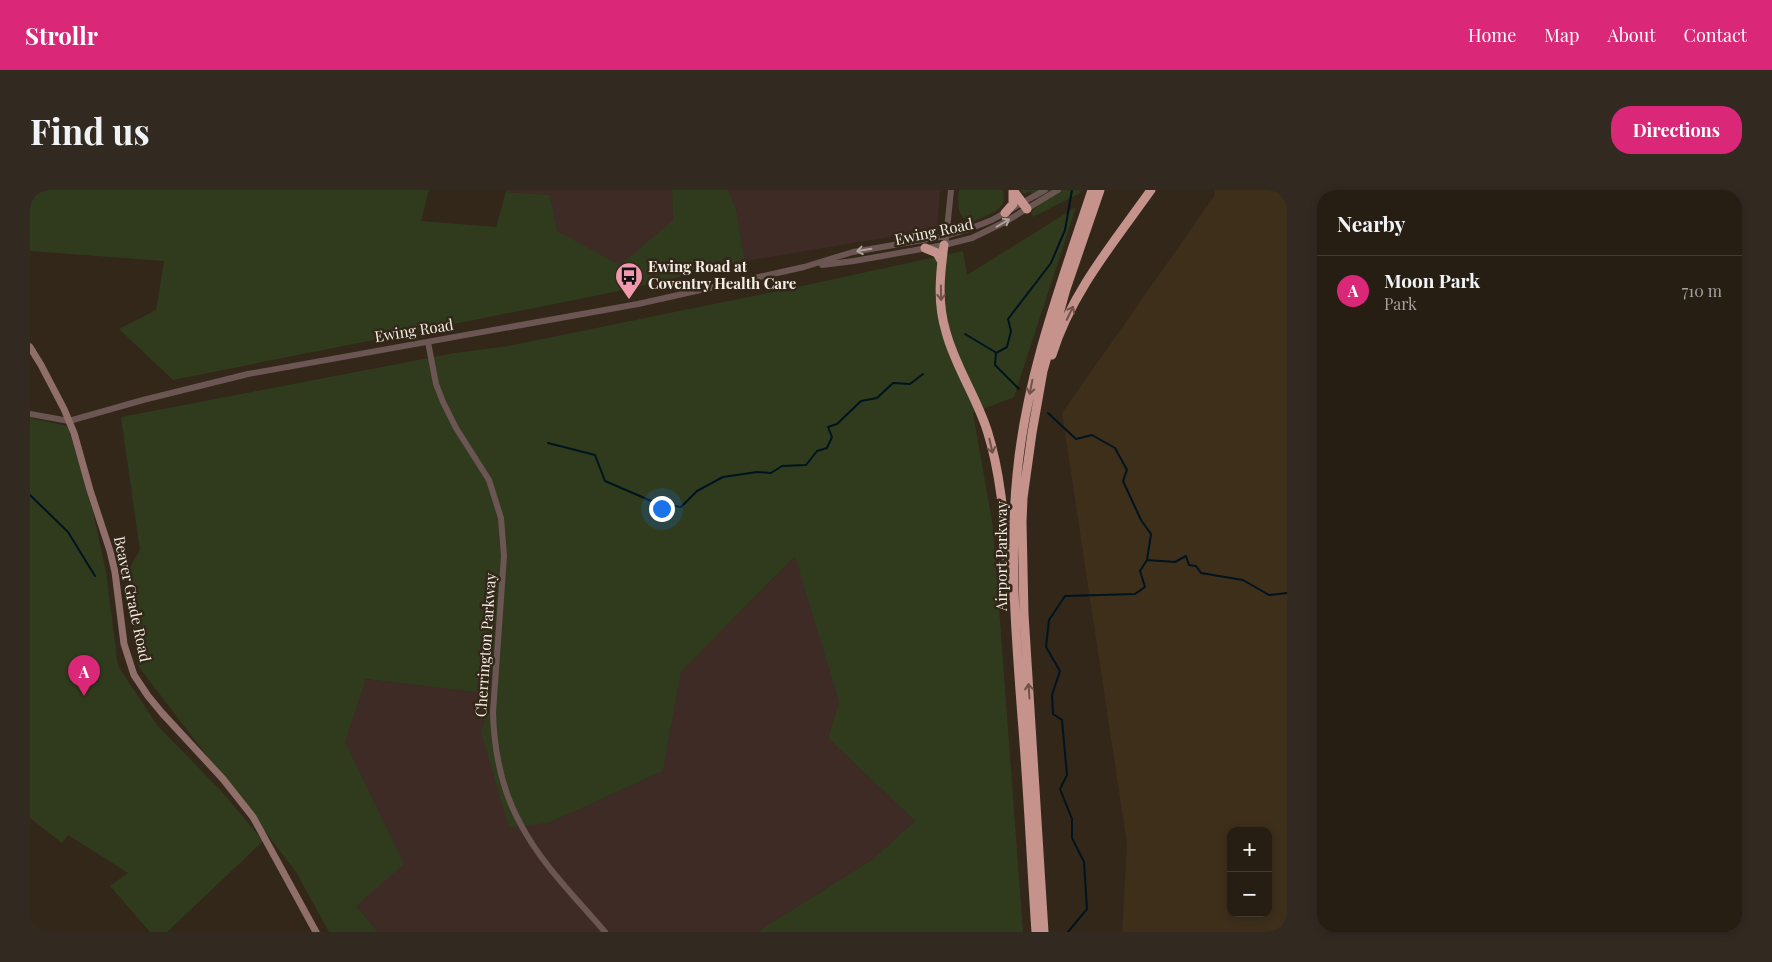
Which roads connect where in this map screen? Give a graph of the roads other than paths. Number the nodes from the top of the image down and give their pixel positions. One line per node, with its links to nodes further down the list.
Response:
1 (951, 190): 11 (street)
2 (1013, 190): 9 (highway); 10 (highway)
3 (1045, 190): 8 (street, Ewing Road)
4 (1058, 190): 8 (street, Ewing Road)
5 (1092, 190): 20 (highway, Airport Parkway, one-way to 20)
6 (1100, 190): 17 (highway, Airport Parkway)
7 (1151, 190): 17 (highway, one-way to 7)
8 (1036, 200): 9 (street, Ewing Road)
9 (1025, 206): 10 (street, Ewing Road); 11 (street, Ewing Road, one-way to 9)
10 (1005, 213): 11 (street, Ewing Road)
11 (945, 240): 12 (street, Ewing Road); 13 (highway); 14 (street, Ewing Road, one-way to 14)
12 (925, 248): 13 (highway); 14 (street, Ewing Road)
13 (942, 262): 20 (highway, one-way to 20)
14 (804, 267): 15 (street, Ewing Road)
15 (428, 342): 19 (street, Ewing Road); 22 (street, Cherrington Parkway)
16 (30, 347): 19 (main road, Beaver Grade Road)
17 (1036, 408): 24 (highway, Airport Parkway, one-way to 17)
18 (30, 414): 19 (street, Ewing Road)
19 (69, 421): 21 (main road, Beaver Grade Road)
20 (1019, 674): 23 (highway, Airport Parkway)
21 (316, 932)
22 (605, 932)
23 (1036, 932)
24 (1044, 932)

